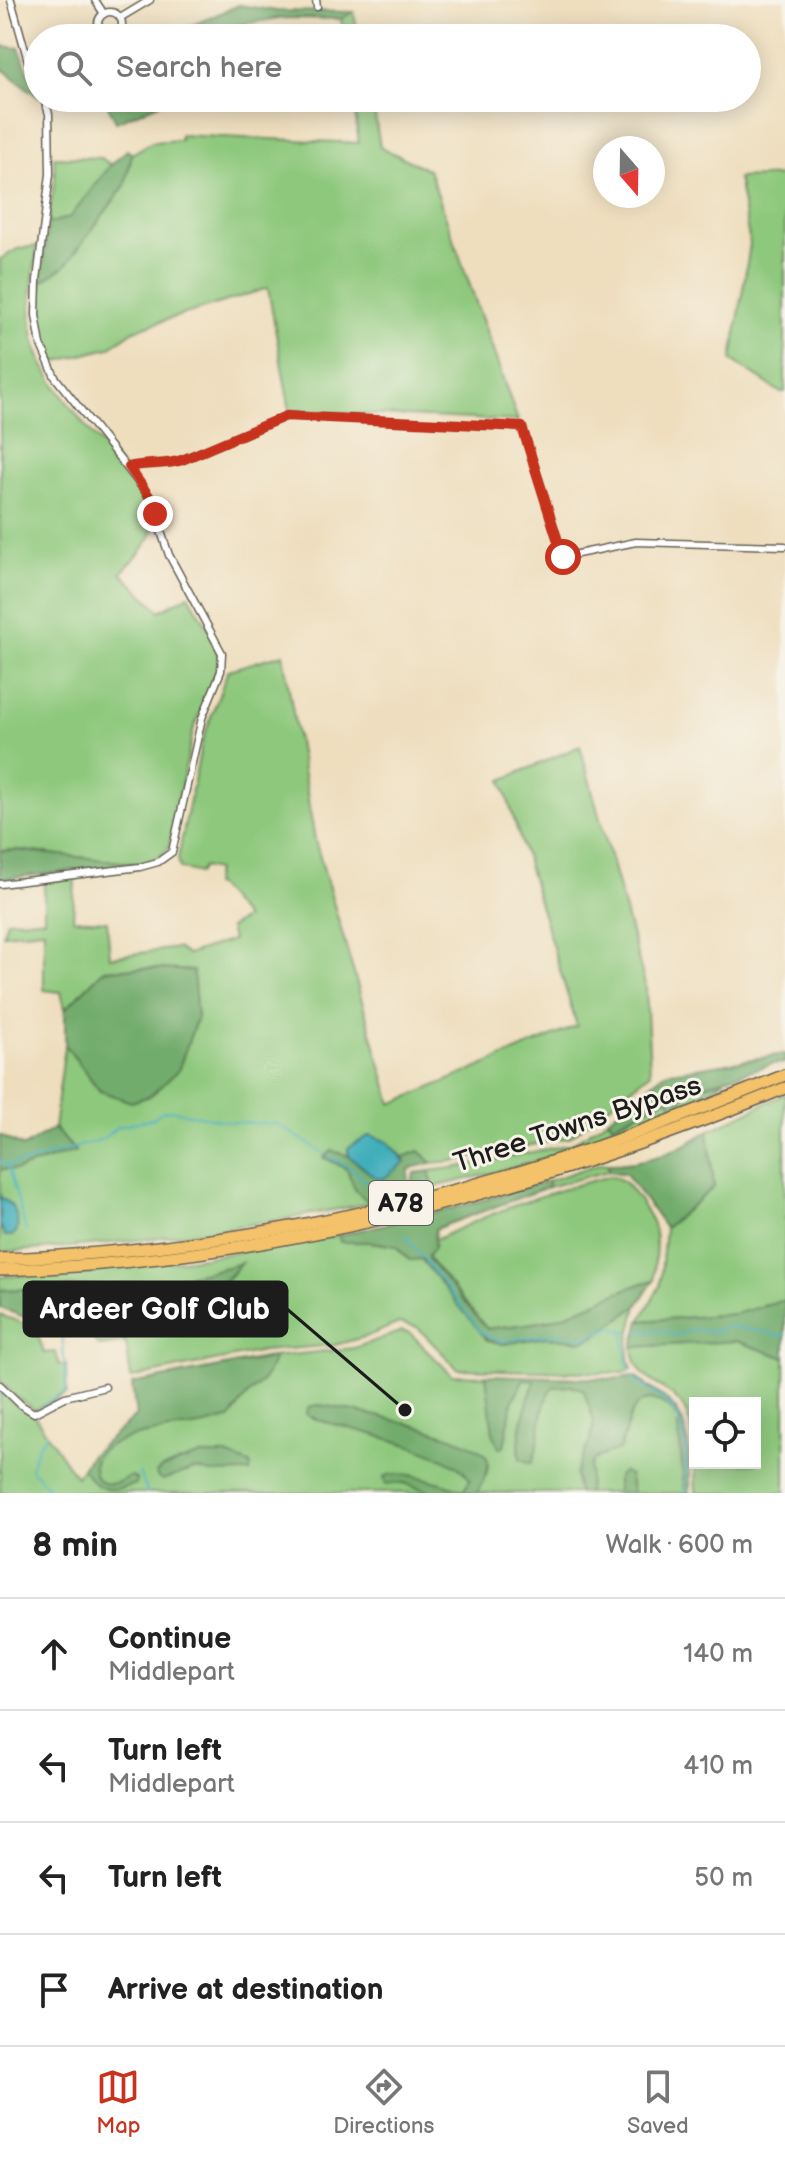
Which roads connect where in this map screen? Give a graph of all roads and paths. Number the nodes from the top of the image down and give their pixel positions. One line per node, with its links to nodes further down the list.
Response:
1 (11, 0): 8 (street)
2 (95, 0): 4 (street)
3 (150, 0): 5 (street)
4 (104, 14): 5 (street); 6 (street)
5 (120, 18): 7 (street)
6 (98, 24)
7 (122, 24)
8 (24, 47)
9 (47, 112): 10 (street)
10 (129, 467): 11 (street); 12 (street)
11 (785, 546)
12 (0, 884)
13 (785, 1075): 15 (highway, Three Towns Bypass / A78)
14 (785, 1088): 16 (highway, Three Towns Bypass / A78)
15 (0, 1259)
16 (0, 1270)
17 (0, 1385): 18 (street)
18 (105, 1387)

